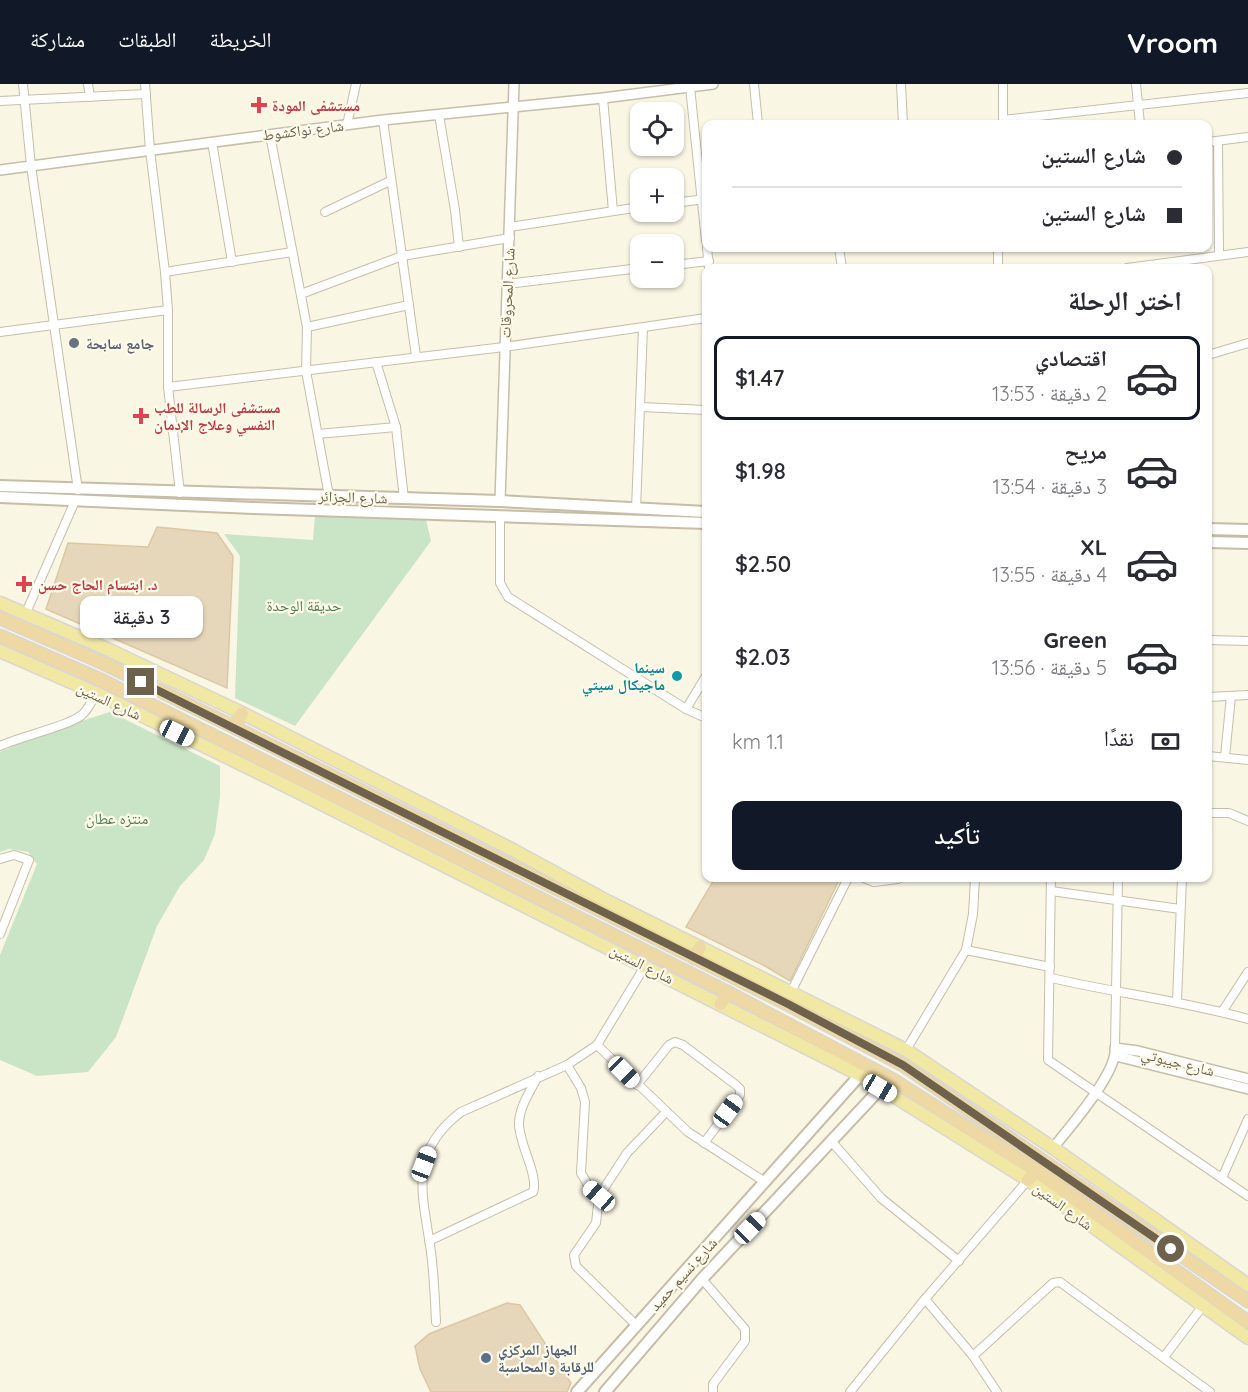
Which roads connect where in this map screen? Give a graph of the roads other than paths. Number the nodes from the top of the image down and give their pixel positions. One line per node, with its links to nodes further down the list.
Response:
1 (23, 84): 17 (street)
2 (88, 84): 15 (street)
3 (145, 84): 14 (street)
4 (356, 84): 28 (street)
5 (514, 84): 20 (street, شارع المحروقات)
6 (713, 84): 12 (street, شارع نواكشوط)
7 (754, 84): 23 (street)
8 (901, 84): 24 (street)
9 (1003, 84): 25 (street)
10 (1136, 84): 19 (street)
11 (677, 87): 12 (street, شارع نواكشوط); 16 (street, شارع نواكشوط)
12 (690, 87): 38 (street)
13 (1248, 93): 19 (street)
14 (146, 94): 15 (street); 34 (street)
15 (90, 97): 17 (street)
16 (603, 98): 20 (street, شارع نواكشوط); 42 (street)
17 (24, 99): 18 (street); 35 (street)
18 (0, 101)
19 (1138, 104): 26 (street); 27 (street)
20 (513, 108): 21 (street, شارع نواكشوط); 44 (street, شارع المحروقات)
21 (439, 115): 22 (street, شارع نواكشوط); 46 (street)
22 (383, 120): 28 (street, شارع نواكشوط); 37 (street)
23 (758, 120)
24 (903, 120)
25 (1003, 120)
26 (1018, 120)
27 (1140, 120)
28 (347, 124): 29 (street, شارع نواكشوط)
29 (270, 135): 32 (street, شارع نواكشوط); 47 (street)
30 (1248, 137): 31 (street)
31 (1218, 141): 33 (street); 49 (street)
32 (212, 142): 34 (street, شارع نواكشوط); 51 (street)
33 (1212, 142)
34 (150, 150): 35 (street, شارع نواكشوط); 56 (street)
35 (31, 166): 36 (street, شارع نواكشوط); 62 (street)
36 (0, 170)
37 (390, 181): 43 (street); 50 (street)
38 (702, 183)
39 (702, 199): 40 (street)
40 (684, 202)
41 (630, 208): 42 (street)
42 (613, 211): 44 (street)
43 (325, 212)
44 (510, 227): 45 (street, شارع المحروقات)
45 (510, 238): 46 (street); 57 (street, شارع المحروقات)
46 (459, 247): 50 (street)
47 (292, 252): 51 (street); 58 (street)
48 (1248, 252): 49 (street)
49 (1220, 255): 52 (street)
50 (402, 256): 58 (street); 59 (street)
51 (232, 262): 56 (street)
52 (1156, 264)
53 (684, 265): 54 (street)
54 (702, 265)
55 (630, 269): 57 (street)
56 (165, 272): 60 (street)
57 (507, 284): 67 (street, شارع المحروقات)
58 (301, 294): 63 (street)
59 (409, 305): 63 (street); 69 (street)
60 (168, 310): 62 (street); 72 (street)
61 (702, 319): 64 (street)
62 (55, 326): 65 (street); 79 (street)
63 (307, 327): 71 (street)
64 (643, 328): 67 (street); 73 (street)
65 (0, 332)
66 (1248, 344): 68 (street)
67 (504, 347): 69 (street); 84 (street, شارع المحروقات)
68 (1212, 354)
69 (416, 356): 70 (street)
70 (376, 362): 71 (street); 75 (street)
71 (306, 370): 72 (street); 76 (street)
72 (168, 387): 78 (street)
73 (640, 407): 74 (street); 86 (street)
74 (702, 410)
75 (396, 427): 76 (street); 83 (street)
76 (318, 434): 82 (street)
77 (0, 486): 79 (main road, شارع الجزائر)
78 (180, 493): 79 (main road, شارع الجزائر); 80 (main road, شارع الجزائر)
79 (76, 495): 81 (main road, شارع الجزائر); 85 (main road, شارع الجزائر); 95 (street)
80 (254, 495): 82 (main road, شارع الجزائر); 85 (main road)
81 (0, 496)
82 (329, 496): 83 (main road, شارع الجزائر)
83 (404, 499): 84 (main road, شارع الجزائر)
84 (500, 501): 86 (main road, شارع الجزائر); 88 (main road)
85 (253, 508): 88 (main road, شارع الجزائر)
86 (636, 509): 87 (main road, شارع الجزائر)
87 (702, 512)
88 (500, 516): 89 (main road, شارع الجزائر); 106 (street)
89 (702, 523)
90 (1212, 529): 91 (main road)
91 (1248, 530)
92 (1212, 542): 93 (main road)
93 (1248, 543)
94 (0, 603): 95 (main road, شارع الستين)
95 (25, 615): 107 (main road, شارع الستين)
96 (0, 618): 109 (highway, شارع الستين)
97 (0, 636): 114 (highway, شارع الستين)
98 (1212, 640): 99 (street)
99 (1248, 641)
100 (0, 651): 102 (main road, شارع الستين)
101 (702, 683): 106 (street)
102 (96, 693): 110 (street); 114 (main road, شارع الستين)
103 (1248, 695): 104 (street)
104 (1230, 696): 105 (street); 112 (street)
105 (1212, 697)
106 (686, 709): 108 (street)
107 (242, 713): 109 (highway); 130 (main road, شارع الستين)
108 (702, 716)
109 (234, 727): 115 (highway, شارع الستين)
110 (0, 746)
111 (1212, 756): 112 (street)
112 (1225, 757): 113 (street)
113 (1248, 760)
114 (301, 787): 117 (highway, شارع الستين); 131 (main road, شارع الستين)
115 (393, 808): 117 (highway); 130 (highway, شارع الستين)
116 (1212, 813): 118 (street)
117 (385, 821): 137 (highway, شارع الستين)
118 (1248, 821)
119 (0, 859): 128 (street)
120 (846, 882): 135 (street)
121 (975, 882): 129 (street)
122 (1051, 882): 125 (street)
123 (1118, 882): 126 (street)
124 (1182, 882): 127 (street)
125 (1051, 891): 126 (street); 132 (street)
126 (1119, 901): 127 (street); 136 (street)
127 (1180, 909): 138 (street)
128 (0, 934)
129 (966, 950): 132 (street); 142 (street)
130 (697, 952): 135 (main road, شارع الستين); 168 (highway, شارع الستين)
131 (645, 966): 137 (main road, شارع الستين); 141 (street)
132 (1050, 967): 134 (street)
133 (1248, 972): 139 (street)
134 (1051, 978): 136 (street); 151 (street)
135 (791, 992): 142 (main road, شارع الستين)
136 (1115, 993): 138 (street); 143 (street)
137 (724, 998): 145 (main road, شارع الستين); 157 (highway, شارع الستين)
138 (1177, 1001): 139 (street)
139 (1222, 1012): 140 (street)
140 (1248, 1019)
141 (597, 1046): 144 (street); 148 (street)
142 (906, 1050): 156 (main road, شارع الستين)
143 (1115, 1052): 147 (street, شارع جيبوتي); 150 (street, شارع جيبوتي); 151 (street)
144 (567, 1065): 146 (street); 160 (street)
145 (860, 1075): 149 (main road, شارع الستين); 159 (main road, شارع نسيم حميد)
146 (538, 1076): 162 (street); 162 (street)
147 (1248, 1079)
148 (637, 1086): 152 (street); 155 (street)
149 (880, 1088): 154 (main road, شارع نسيم حميد); 157 (main road, شارع الستين)
150 (1248, 1089)
151 (1097, 1092): 156 (street); 158 (street)
152 (666, 1112): 155 (street); 160 (street)
153 (1248, 1119): 158 (street)
154 (832, 1142): 163 (street); 165 (main road, شارع نسيم حميد)
155 (704, 1143): 159 (street)
156 (1053, 1148): 166 (main road, شارع الستين)
157 (1032, 1175): 163 (street); 169 (main road, شارع الستين); 171 (highway, شارع الستين)
158 (1222, 1178): 161 (street)
159 (765, 1182): 164 (main road, شارع نسيم حميد)
160 (599, 1196): 172 (street)
161 (1248, 1196)
162 (429, 1241): 170 (street)
163 (959, 1261): 167 (street)
164 (690, 1266): 165 (main road); 172 (main road, شارع نسيم حميد)
165 (702, 1279): 177 (main road, شارع نسيم حميد); 178 (street)
166 (1248, 1285)
167 (925, 1299): 174 (street); 179 (street)
168 (1248, 1301)
169 (1202, 1307): 173 (main road, شارع الستين); 175 (street)
170 (436, 1322)
171 (1248, 1322)
172 (636, 1325): 176 (main road, شارع نسيم حميد)
173 (1248, 1338)
174 (973, 1356): 175 (street); 180 (street)
175 (1164, 1358): 181 (street)
176 (577, 1392)
177 (605, 1392)
178 (713, 1392)
179 (850, 1392)
180 (996, 1392)
181 (1210, 1392)

